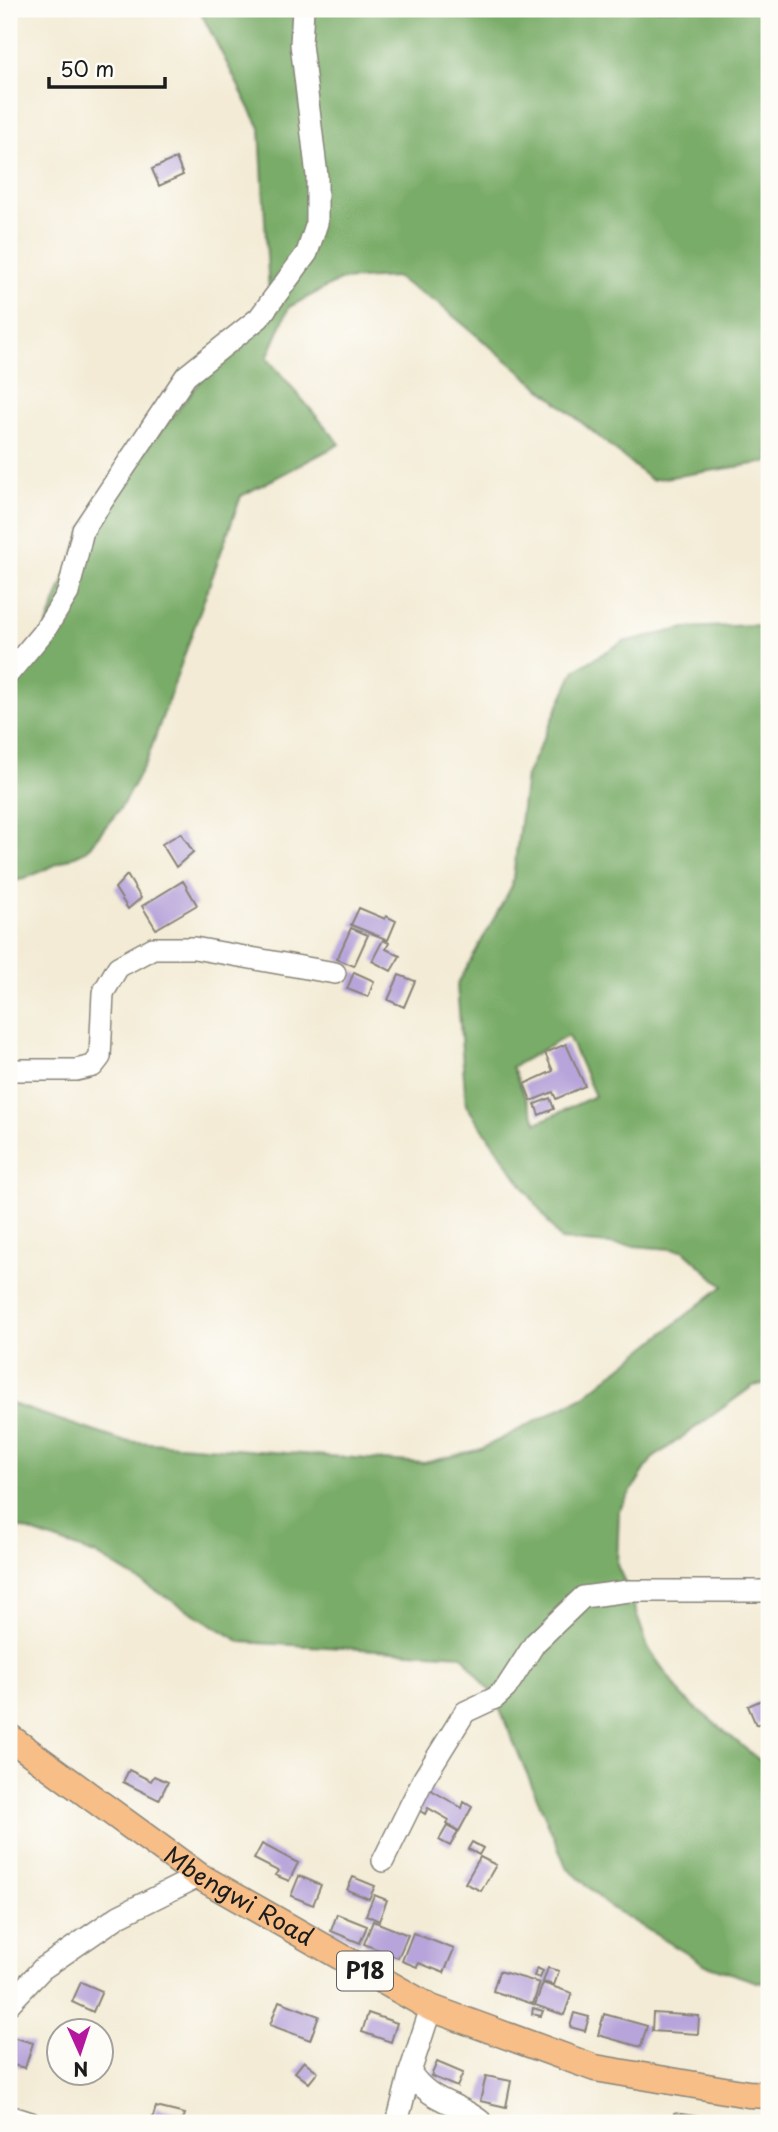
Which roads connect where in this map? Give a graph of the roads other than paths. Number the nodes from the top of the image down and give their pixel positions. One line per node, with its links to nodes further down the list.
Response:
1 (303, 9): 2 (street)
2 (9, 673)
3 (335, 973): 4 (street)
4 (9, 1070)
5 (769, 1591): 7 (street)
6 (9, 1737): 8 (main road, Mbengwi Road / P18)
7 (383, 1861)
8 (199, 1876): 9 (street); 10 (main road, Mbengwi Road / P18)
9 (9, 2004)
10 (431, 2008): 11 (street); 12 (main road, Mbengwi Road / P18)
11 (410, 2072): 15 (street); 16 (street)
12 (769, 2095)
13 (9, 2116): 14 (street)
14 (31, 2123)
15 (397, 2123)
16 (483, 2123)

